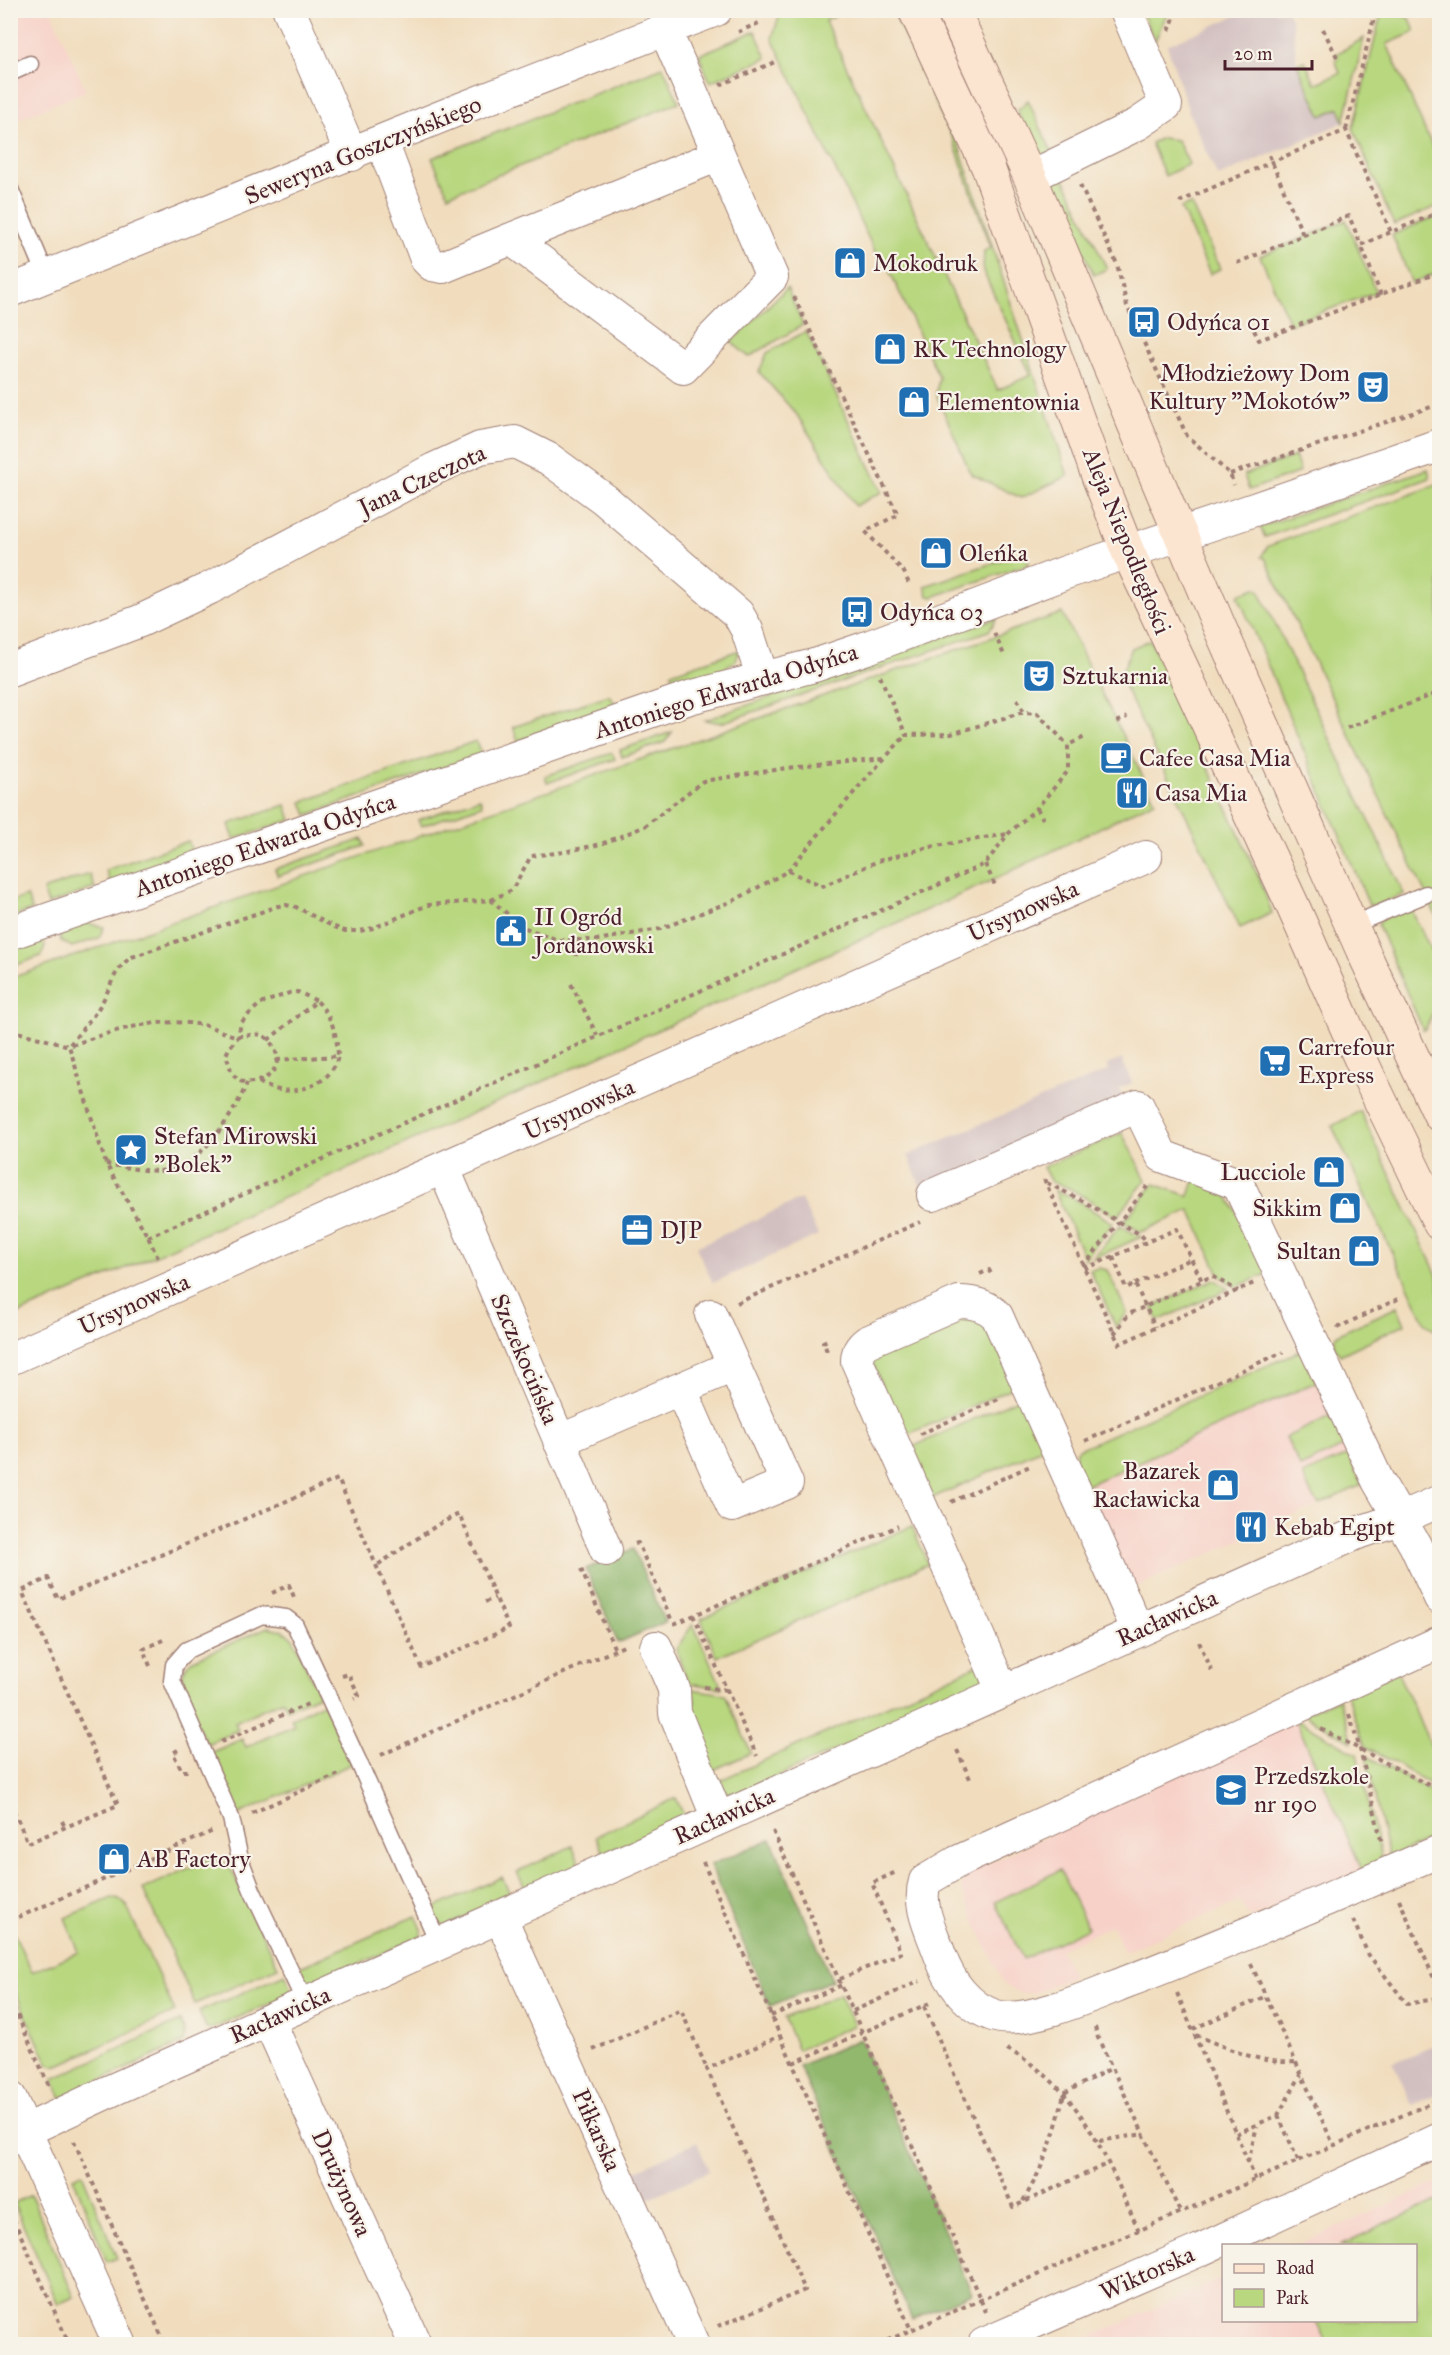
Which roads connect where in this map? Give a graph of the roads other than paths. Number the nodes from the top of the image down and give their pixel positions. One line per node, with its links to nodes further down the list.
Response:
1 (289, 10): 10 (street)
2 (716, 10): 6 (street, Seweryna Goszczyńskiego)
3 (915, 10): 19 (main road, Aleja Niepodległości)
4 (953, 10): 12 (main road)
5 (1126, 10): 12 (street)
6 (665, 30): 9 (street, Seweryna Goszczyńskiego); 11 (street)
7 (30, 64): 8 (lane)
8 (10, 73)
9 (382, 142): 10 (street, Seweryna Goszczyńskiego); 14 (street)
10 (352, 155): 15 (street, Seweryna Goszczyńskiego)
11 (719, 155): 14 (street); 14 (street)
12 (1030, 177): 18 (main road)
13 (10, 189): 15 (lane)
14 (511, 239)
15 (47, 277): 16 (street, Seweryna Goszczyńskiego)
16 (10, 291)
17 (1440, 445): 18 (street, Antoniego Edwarda Odyńca)
18 (1181, 534): 19 (street, Antoniego Edwarda Odyńca); 24 (main road)
19 (1128, 552): 21 (street, Antoniego Edwarda Odyńca); 29 (main road, Aleja Niepodległości)
20 (10, 670): 21 (street, Jana Czeczota)
21 (763, 680): 25 (street, Antoniego Edwarda Odyńca)
22 (1146, 856): 27 (street, Ursynowska)
23 (1426, 894): 24 (lane)
24 (1352, 925): 26 (main road)
25 (10, 933)
26 (1440, 1115)
27 (444, 1169): 31 (street, Ursynowska); 34 (street, Szczekocińska)
28 (932, 1206): 36 (street)
29 (1440, 1224)
30 (711, 1315): 32 (street)
31 (10, 1359)
32 (733, 1366): 33 (street); 33 (street)
33 (681, 1390): 34 (street)
34 (559, 1441): 37 (street, Szczekocińska)
35 (1440, 1501): 36 (street, Racławicka)
36 (1399, 1519): 38 (street); 39 (street, Racławicka)
37 (606, 1550)
38 (1440, 1598)
39 (1138, 1631): 42 (street, Racławicka); 42 (street)
40 (657, 1635): 43 (street)
41 (1440, 1642): 44 (street)
42 (1003, 1692): 43 (street, Racławicka)
43 (718, 1819): 45 (street, Racławicka)
44 (1440, 1851)
45 (500, 1916): 46 (street, Racławicka); 52 (street, Piłkarska)
46 (439, 1944): 47 (street, Racławicka); 47 (lane)
47 (306, 2004): 48 (street, Racławicka)
48 (269, 2021): 50 (street, Racławicka); 55 (street, Drużynowa)
49 (10, 2098): 50 (street)
50 (18, 2135): 54 (street)
51 (1440, 2139): 53 (street, Wiktorska)
52 (691, 2341)
53 (992, 2341)
54 (120, 2344)
55 (415, 2344)

